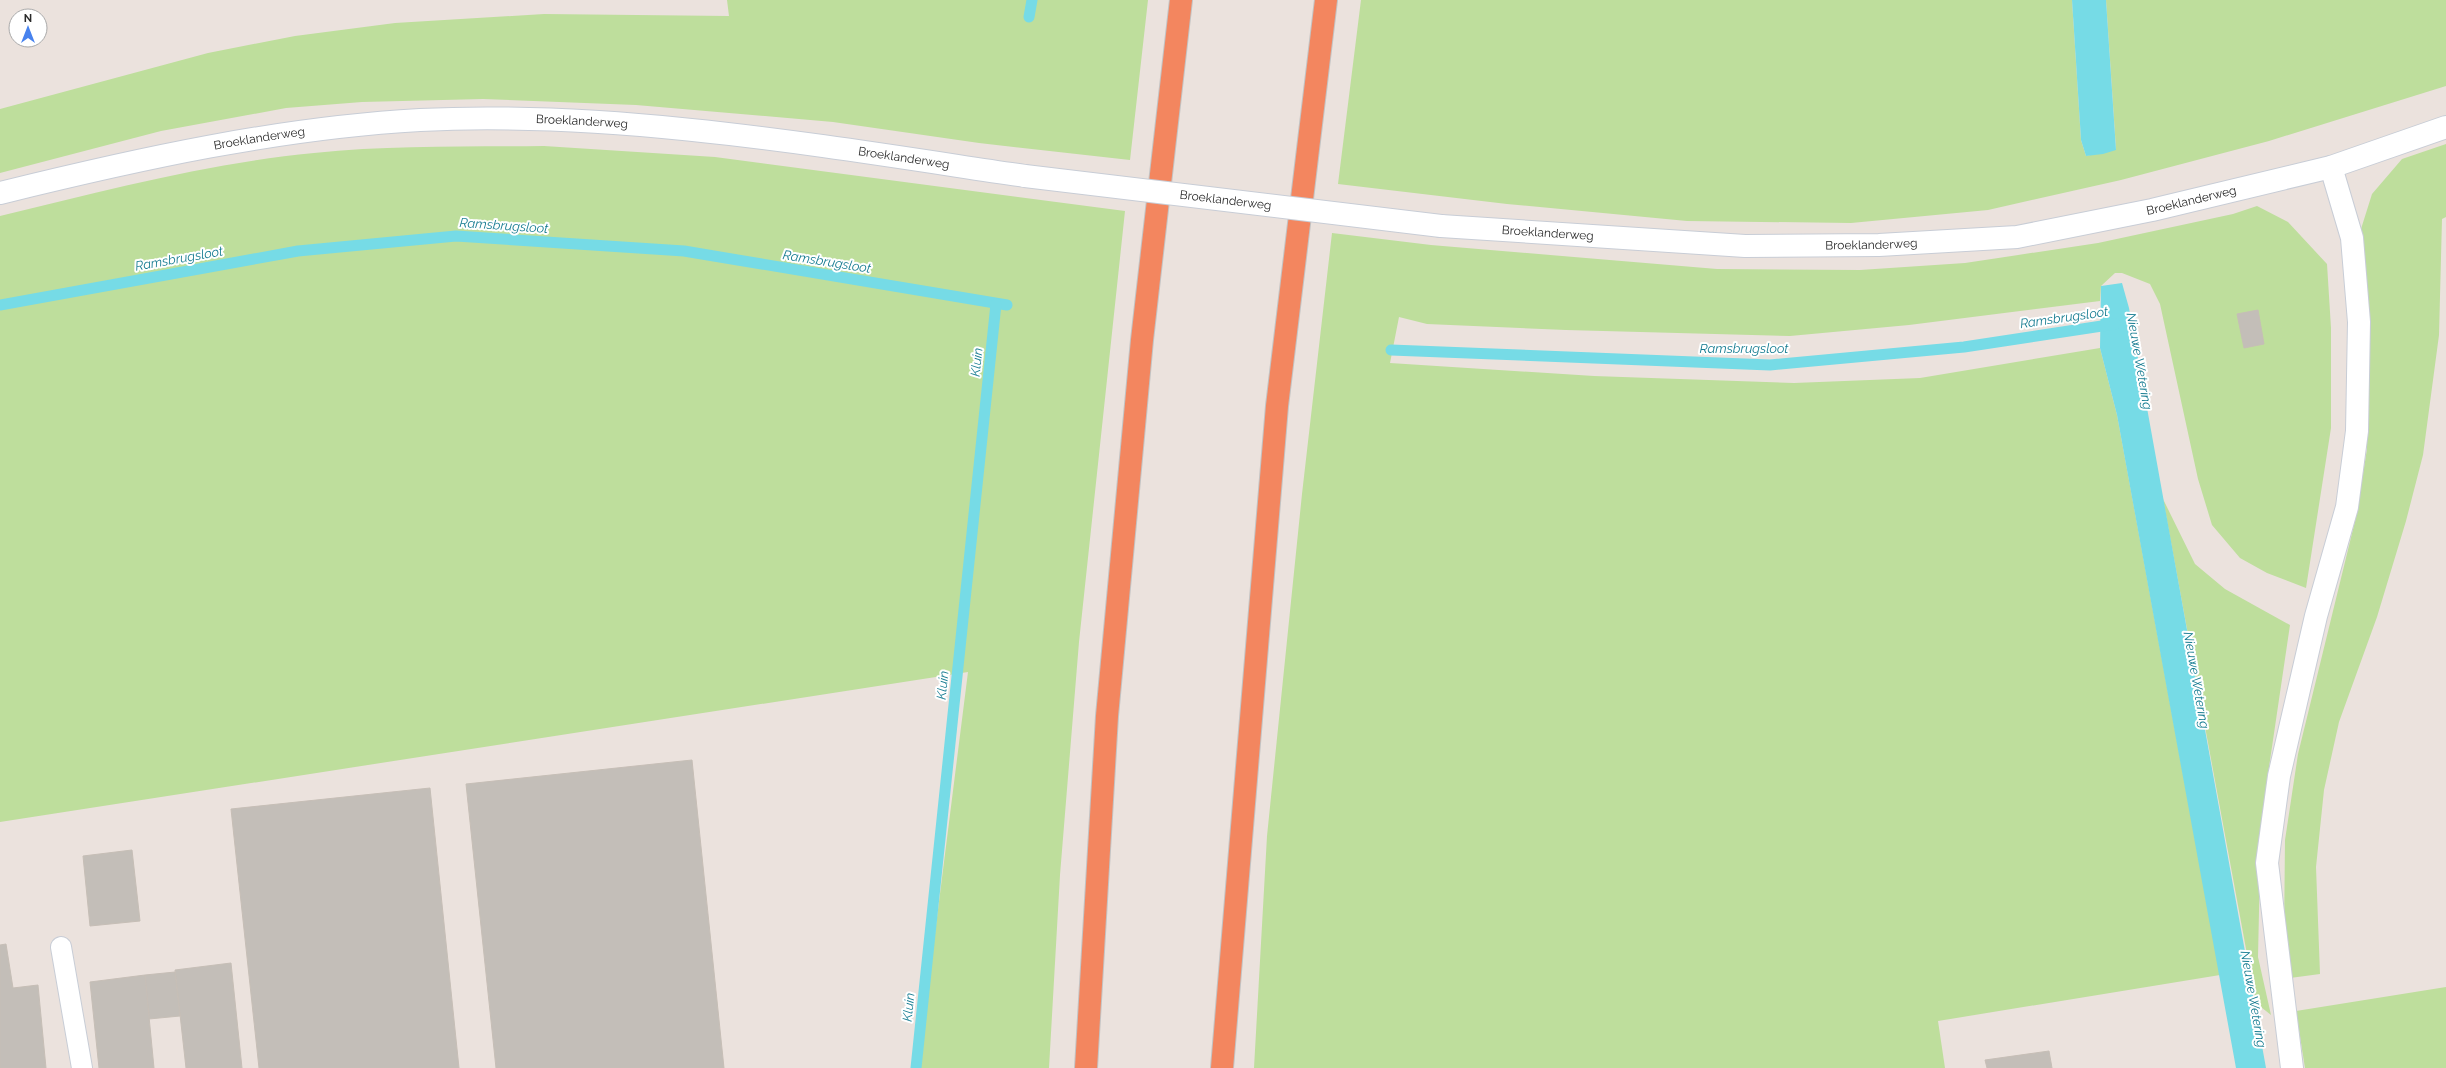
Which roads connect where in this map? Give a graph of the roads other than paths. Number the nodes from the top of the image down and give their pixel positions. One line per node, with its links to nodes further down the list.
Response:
1 (1181, 0): 8 (highway)
2 (1326, 0): 9 (highway)
3 (2446, 127): 4 (street, Broeklanderweg)
4 (2331, 167): 5 (street, Broeklanderweg, bridge); 10 (street)
5 (0, 193)
6 (61, 947): 7 (lane)
7 (82, 1068)
8 (1086, 1068)
9 (1222, 1068)
10 (2292, 1068)

